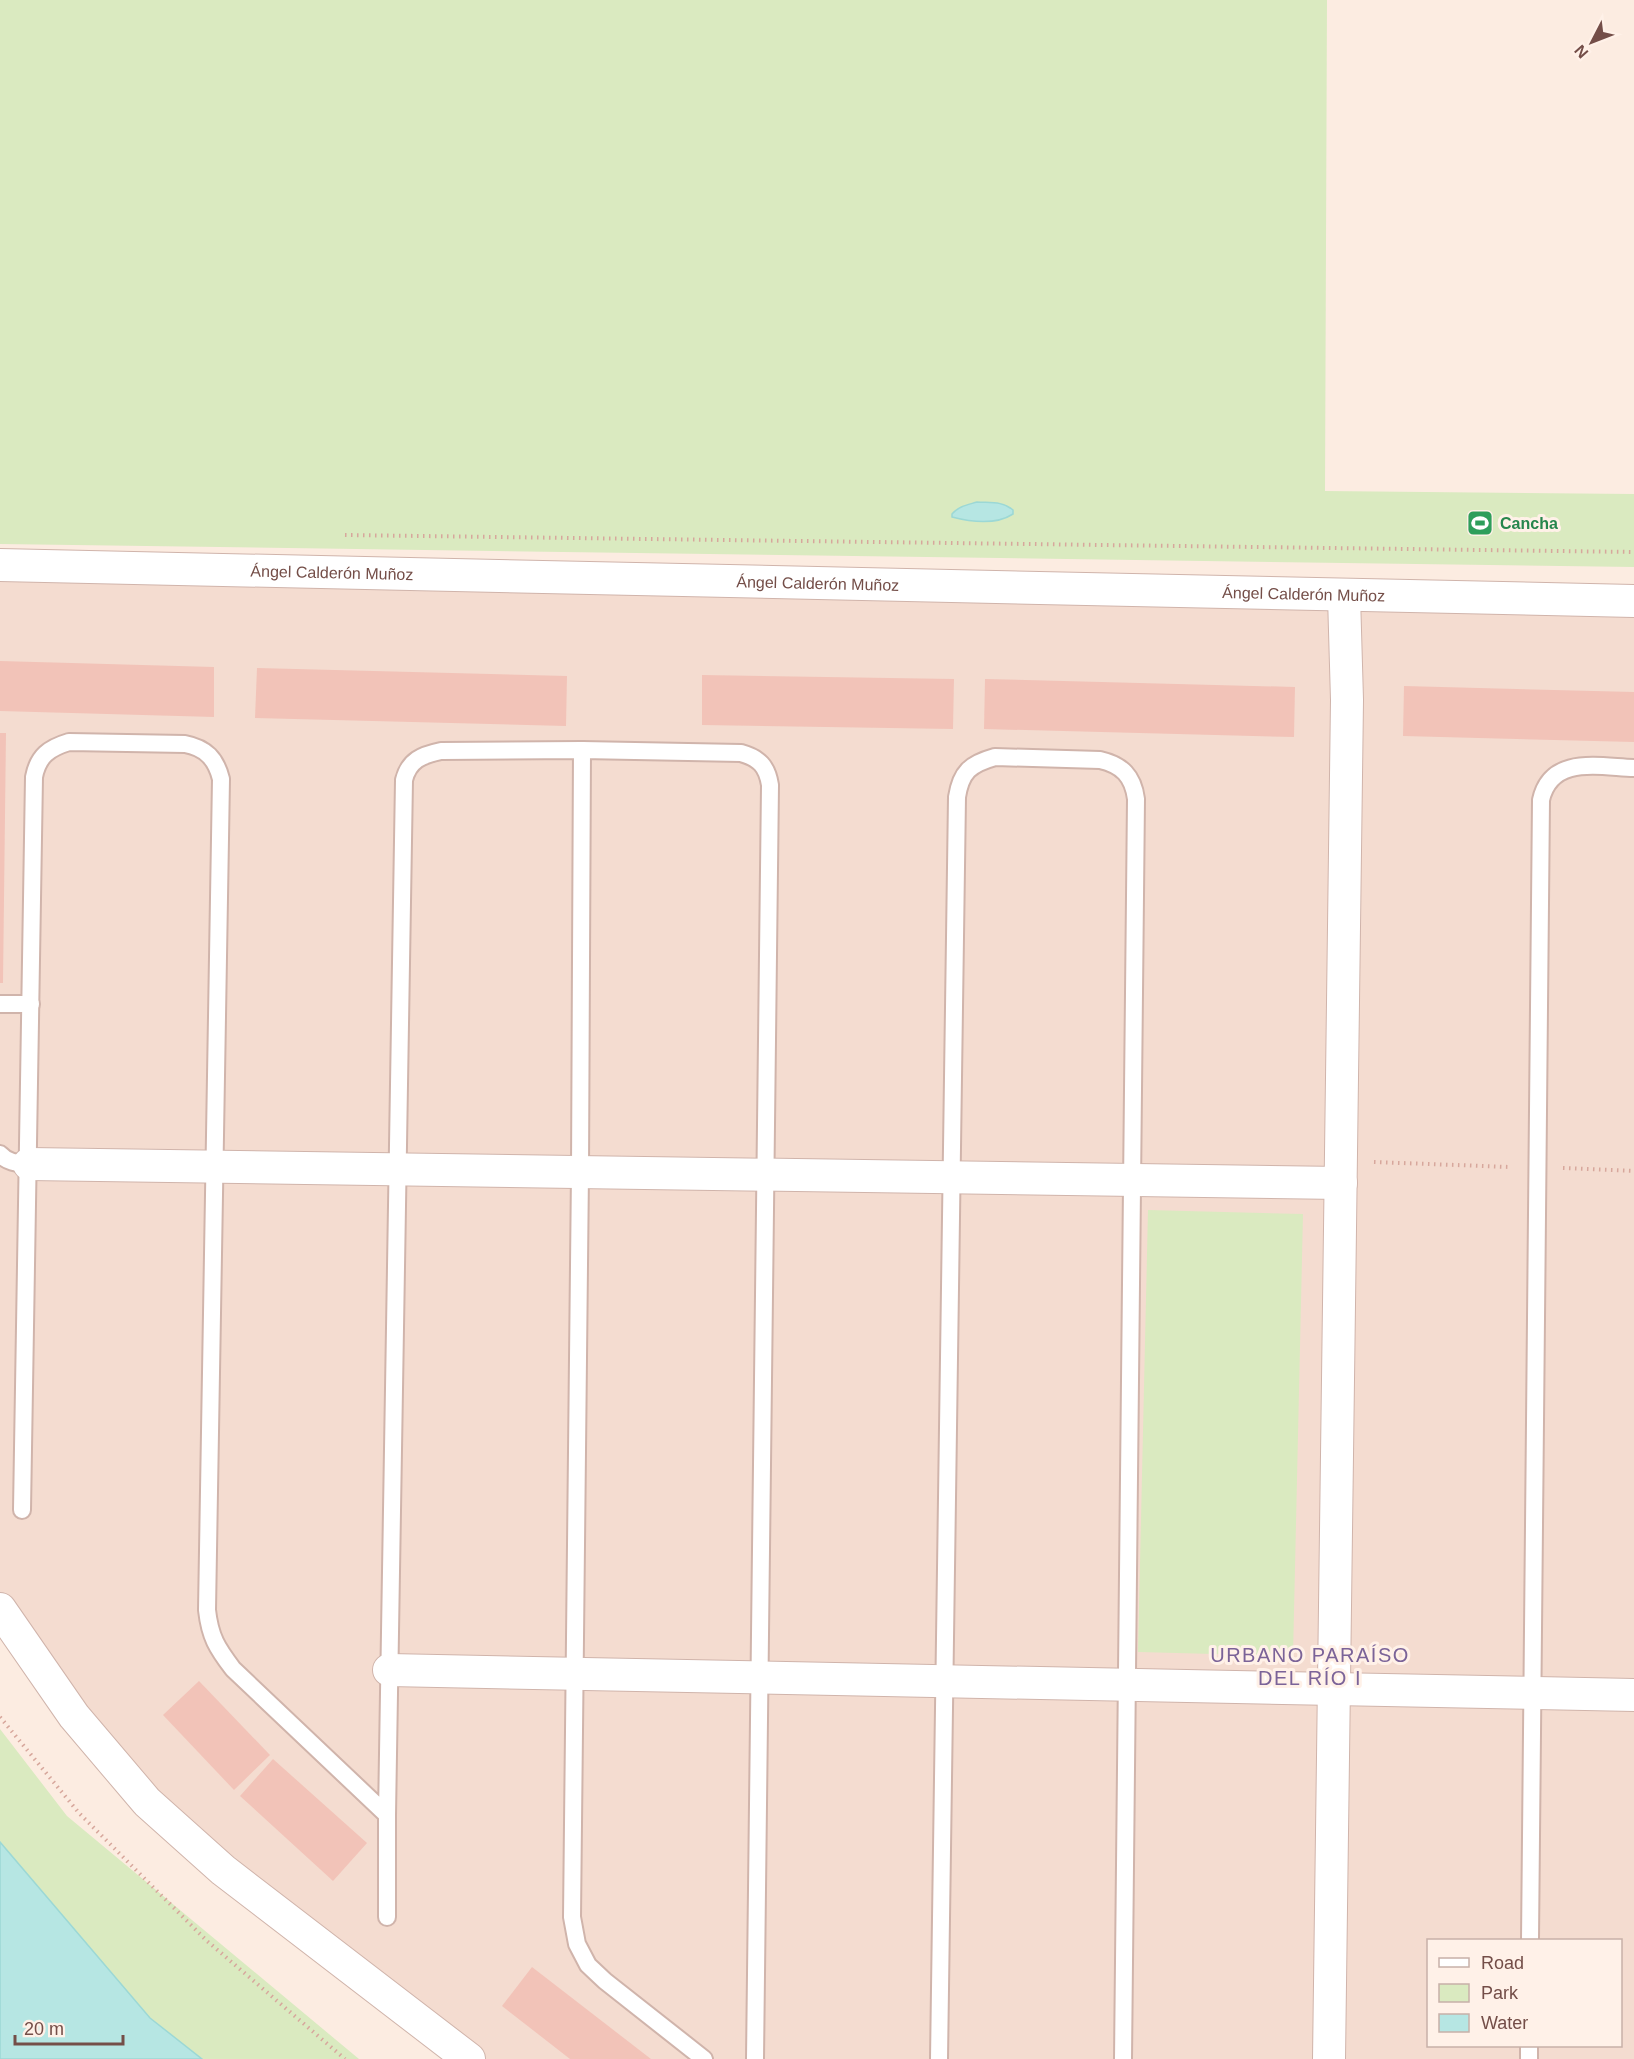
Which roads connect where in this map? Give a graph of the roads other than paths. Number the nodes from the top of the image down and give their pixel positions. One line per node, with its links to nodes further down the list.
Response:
1 (0, 565): 2 (street, Ángel Calderón Muñoz)
2 (1344, 596): 3 (street, Ángel Calderón Muñoz); 13 (street)
3 (1634, 601)
4 (582, 750): 11 (lane); 12 (lane); 14 (lane)
5 (1634, 768): 25 (lane)
6 (0, 1004): 7 (lane)
7 (31, 1004): 9 (lane); 10 (lane)
8 (0, 1154): 9 (lane)
9 (29, 1164): 10 (street); 17 (lane)
10 (215, 1166): 11 (street); 27 (lane)
11 (396, 1169): 12 (street); 19 (lane)
12 (580, 1172): 14 (street); 20 (lane)
13 (1341, 1172): 16 (street); 24 (street)
14 (765, 1174): 15 (street); 21 (lane)
15 (951, 1177): 16 (street); 16 (lane); 22 (lane)
16 (1131, 1180): 23 (lane)
17 (22, 1510)
18 (0, 1609): 30 (street)
19 (389, 1670): 20 (street); 27 (lane)
20 (575, 1674): 21 (street); 31 (lane)
21 (760, 1677): 22 (street); 32 (lane)
22 (944, 1681): 23 (street); 33 (lane)
23 (1126, 1684): 24 (street); 34 (lane)
24 (1334, 1689): 25 (street); 35 (street)
25 (1532, 1693): 26 (street); 29 (lane)
26 (1634, 1695)
27 (387, 1815): 28 (lane)
28 (387, 1917)
29 (1530, 1939)
30 (469, 2059)
31 (704, 2059)
32 (755, 2059)
33 (939, 2059)
34 (1123, 2059)
35 (1329, 2059)

